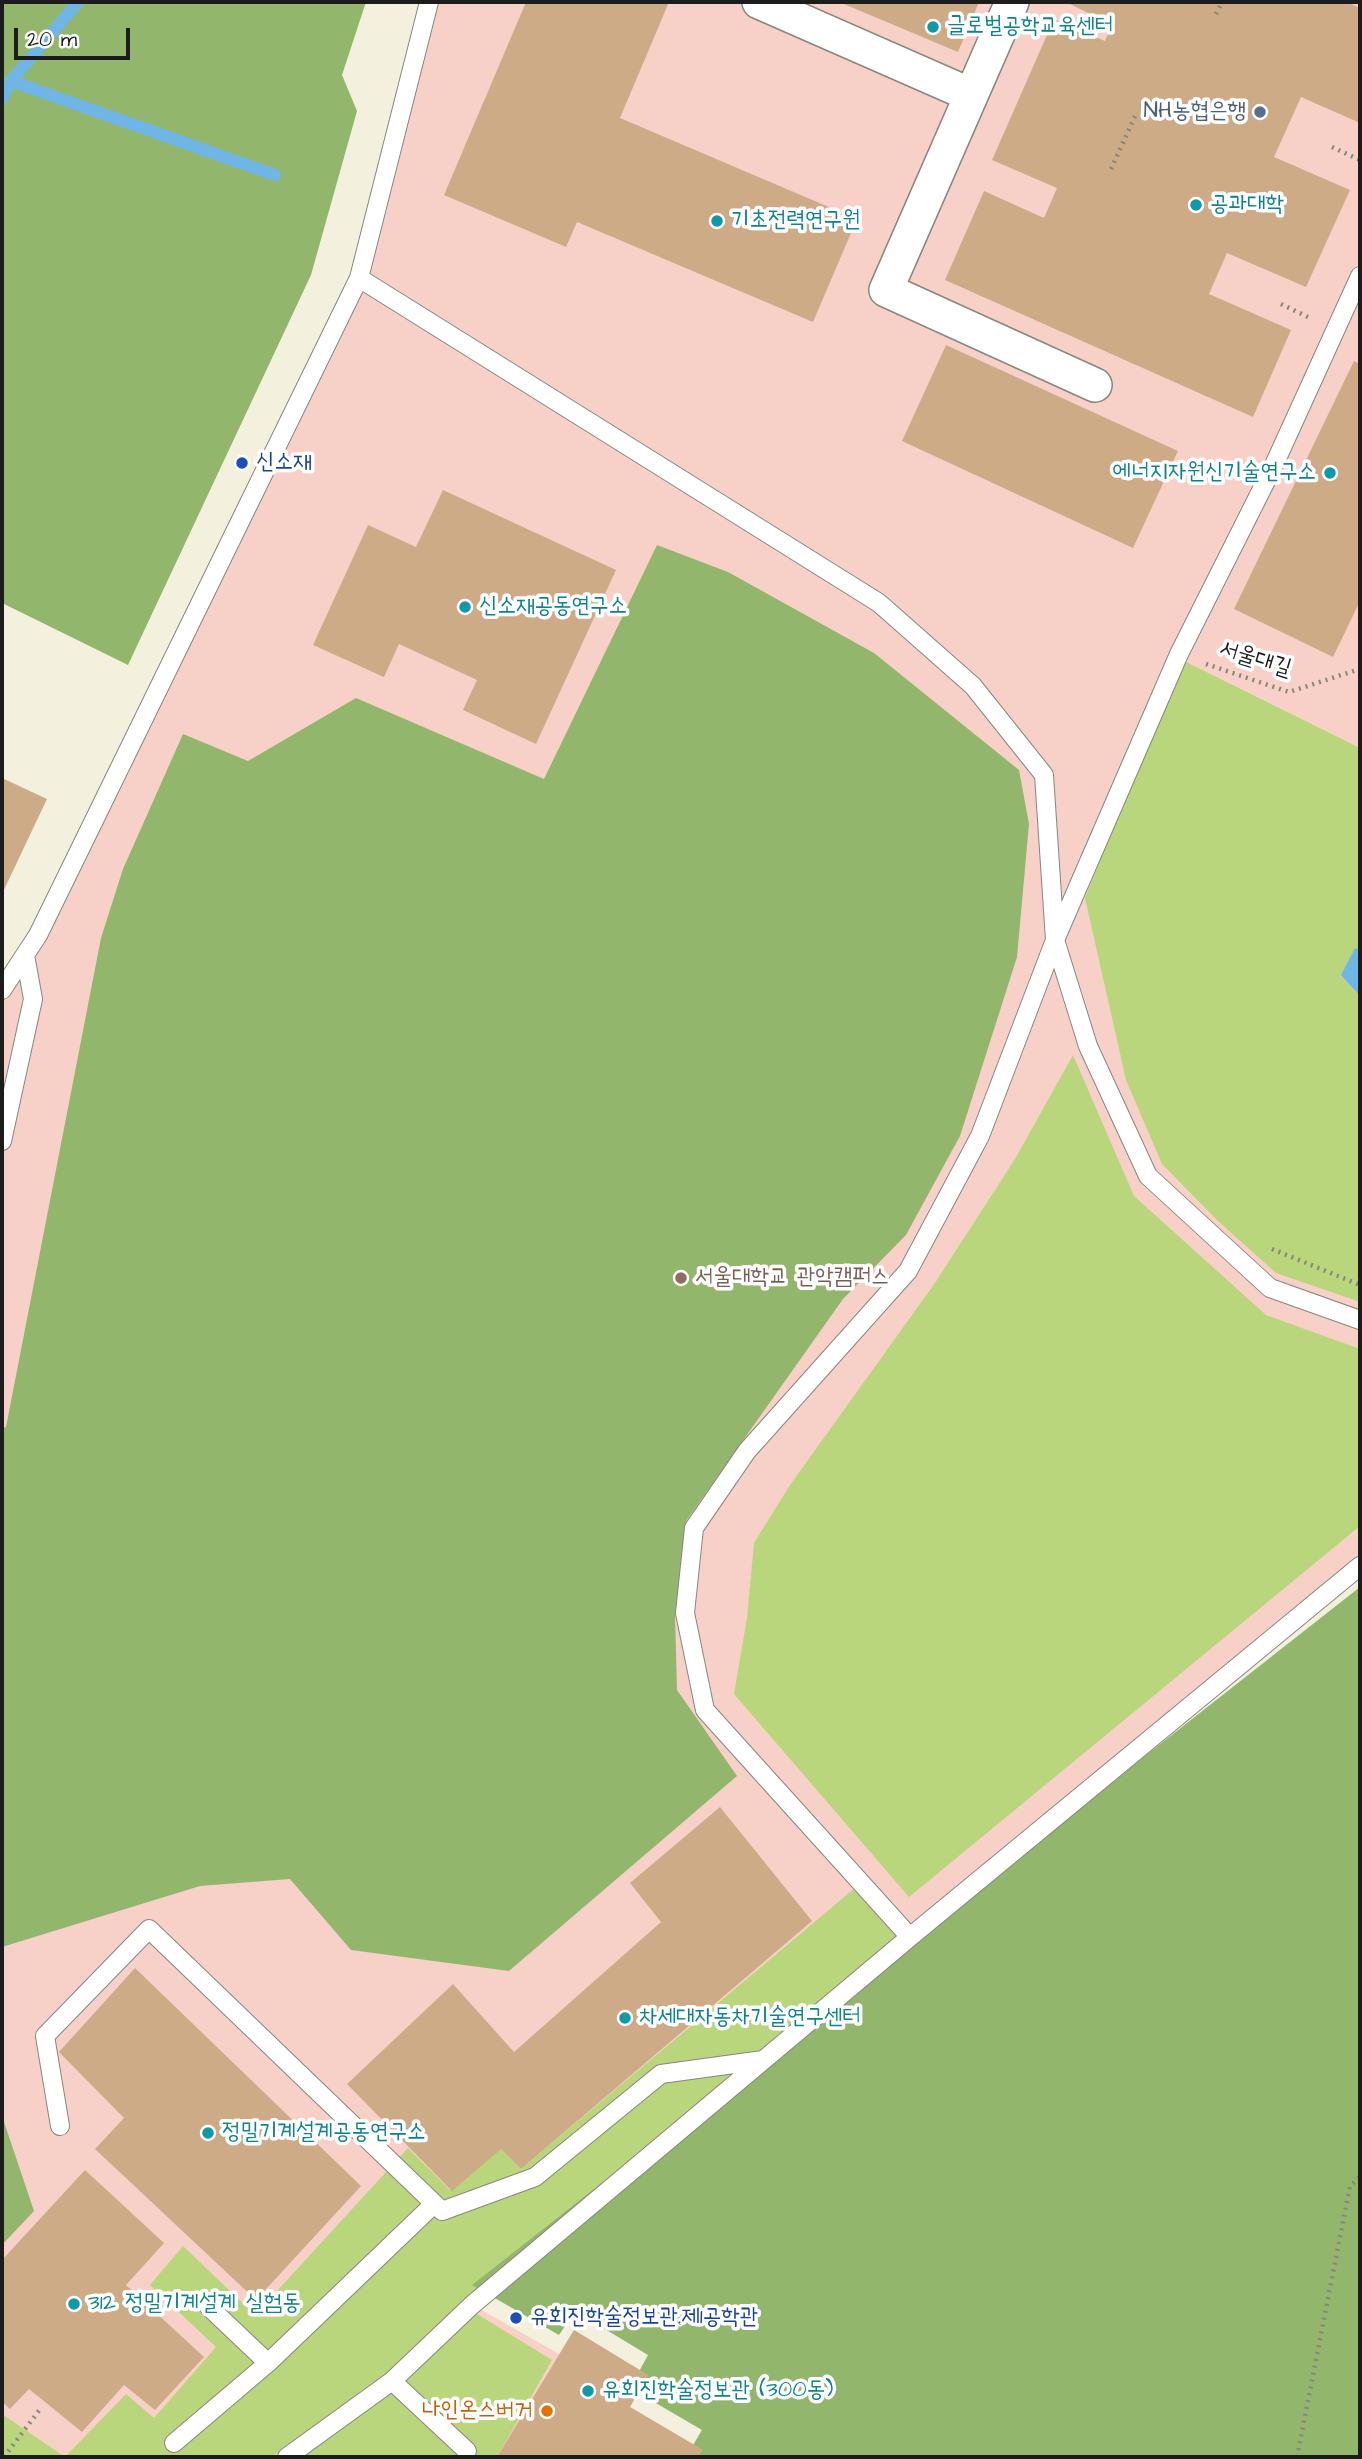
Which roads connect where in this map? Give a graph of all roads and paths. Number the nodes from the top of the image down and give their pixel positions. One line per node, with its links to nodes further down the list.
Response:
1 (429, 2): 12 (lane)
2 (759, 2): 6 (street)
3 (1012, 2): 6 (street)
4 (1222, 2): 5 (path)
5 (1216, 14)
6 (971, 95): 15 (street)
7 (1136, 114): 10 (path)
8 (1332, 147): 9 (path)
9 (1360, 160)
10 (1111, 169)
11 (1360, 276): 16 (lane)
12 (359, 278): 18 (lane); 19 (lane)
13 (1281, 304): 14 (path)
14 (1314, 320)
15 (1095, 385)
16 (1179, 654): 17 (path, 서울대길); 18 (lane)
17 (1360, 669)
18 (1055, 940): 24 (lane); 26 (lane)
19 (25, 956): 20 (lane); 21 (lane)
20 (2, 990)
21 (2, 1141)
22 (1264, 1245): 23 (path)
23 (1360, 1285)
24 (1360, 1320)
25 (1360, 1566): 26 (lane)
26 (910, 1937): 27 (lane)
27 (764, 2060): 30 (lane); 33 (lane)
28 (60, 2126): 30 (lane)
29 (1360, 2177): 39 (path)
30 (434, 2204): 32 (lane)
31 (209, 2307): 32 (lane)
32 (268, 2363): 35 (lane)
33 (392, 2382): 36 (lane); 38 (lane)
34 (41, 2408): 37 (path)
35 (174, 2443)
36 (467, 2451)
37 (4, 2457)
38 (287, 2457)
39 (1297, 2457)

